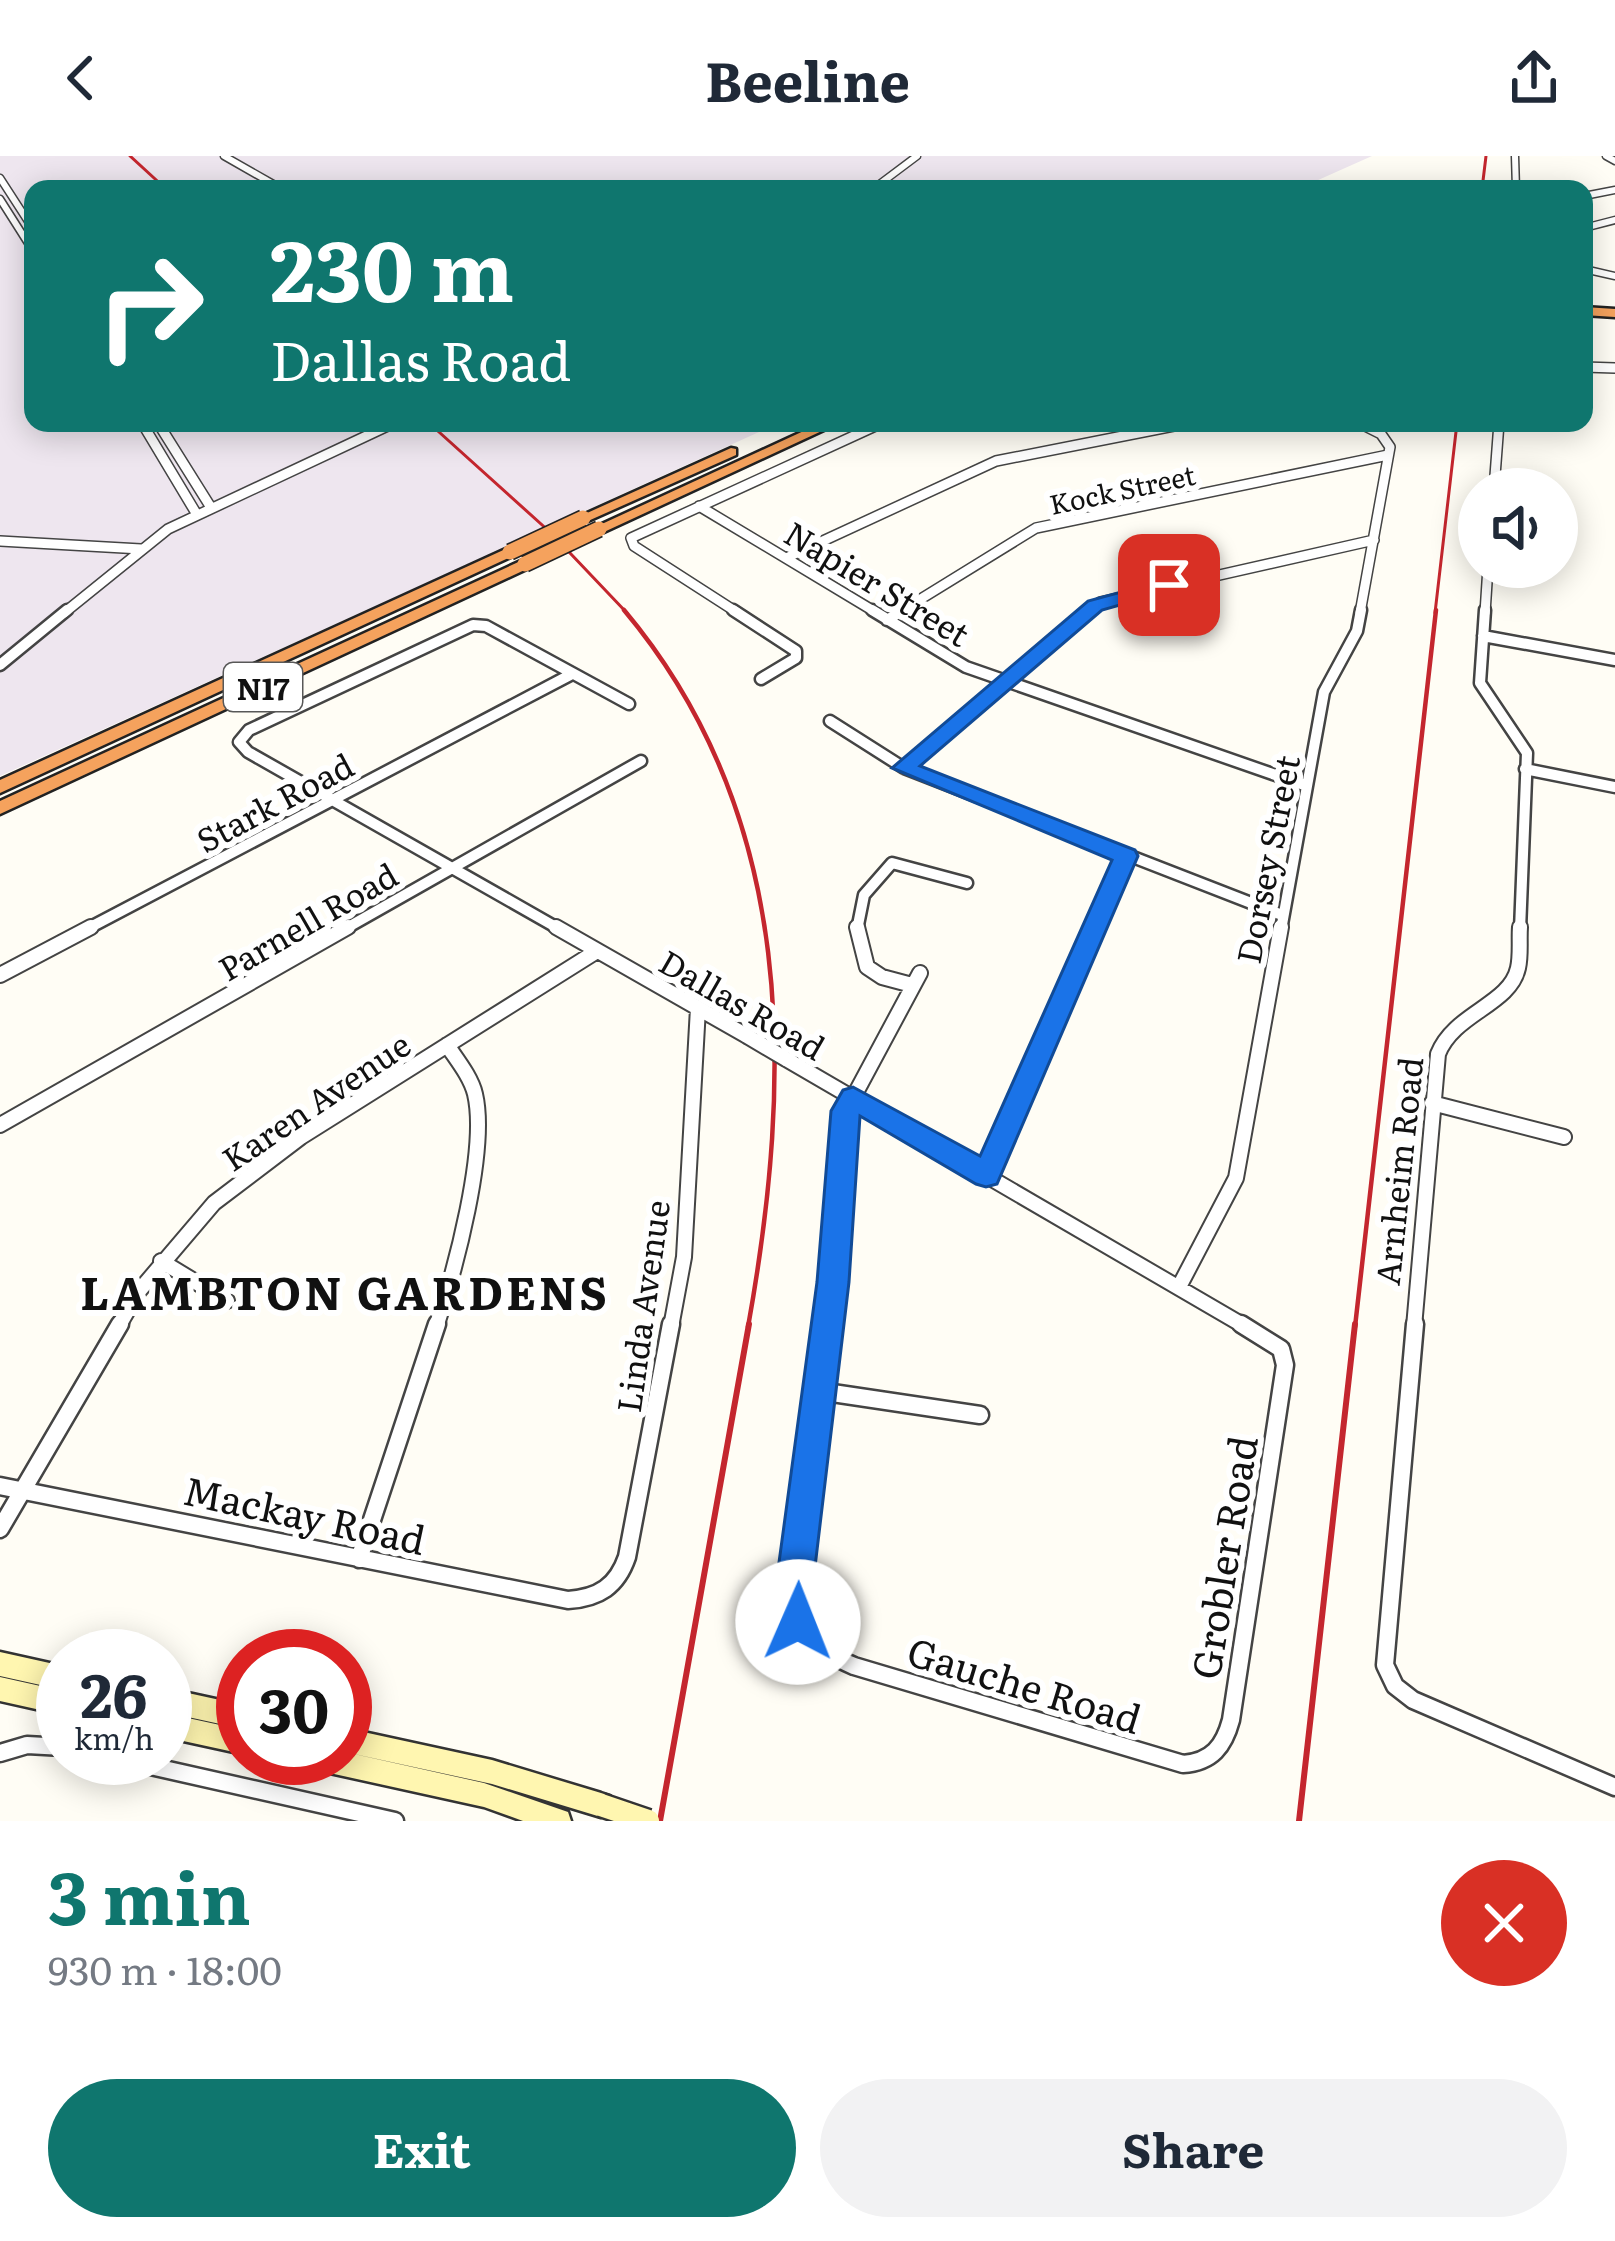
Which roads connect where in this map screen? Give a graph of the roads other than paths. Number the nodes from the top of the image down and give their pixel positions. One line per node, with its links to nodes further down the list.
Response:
1 (224, 156): 6 (street)
2 (917, 156): 7 (street)
3 (1606, 156): 4 (street)
4 (1615, 160)
5 (0, 178): 13 (street)
6 (266, 180)
7 (885, 180)
8 (1615, 190): 9 (street)
9 (1601, 193): 10 (street); 12 (street)
10 (1593, 194)
11 (0, 199): 16 (street)
12 (1615, 203)
13 (24, 214)
14 (24, 215): 16 (street)
15 (0, 218): 16 (street)
16 (12, 218): 17 (street)
17 (24, 236)
18 (1615, 260): 20 (street)
19 (1593, 271): 20 (street)
20 (1597, 272): 21 (street)
21 (1615, 276)
22 (147, 432): 32 (street)
23 (164, 432): 31 (street)
24 (374, 432): 35 (street)
25 (777, 432): 41 (highway, N17, bridge)
26 (812, 432): 41 (highway, N17, bridge)
27 (863, 432): 36 (street)
28 (1143, 432): 42 (street)
29 (1375, 432): 33 (street, Dorsey Street)
30 (1498, 432): 34 (street)
31 (172, 444): 32 (street); 35 (street)
32 (157, 448): 37 (street)
33 (1388, 455): 38 (street, Dorsey Street); 44 (street, Kock Street)
34 (1496, 468)
35 (210, 506): 37 (street)
36 (699, 506): 42 (street, Napier Street); 50 (street)
37 (196, 513): 40 (street)
38 (1374, 540): 51 (street); 59 (street, Dorsey Street)
39 (0, 541): 40 (street)
40 (141, 549): 48 (street)
41 (517, 558): 46 (highway, N17); 54 (highway, N17)
42 (786, 558): 44 (street, Napier Street)
43 (1486, 588): 45 (street, Arnheim Road)
44 (887, 620): 51 (street, Napier Street)
45 (1483, 636): 47 (street); 57 (street, Arnheim Road)
46 (317, 641): 58 (highway); 60 (highway, N17)
47 (1615, 660)
48 (0, 665)
49 (572, 674): 52 (street); 62 (street, Stark Road); 62 (street, Dallas Road)
50 (761, 679)
51 (1006, 681): 56 (street); 59 (street, Napier Street)
52 (628, 704)
53 (830, 721): 56 (street)
54 (135, 746): 63 (highway, N17); 64 (highway)
55 (641, 761): 66 (street, Parnell Road)
56 (904, 768): 65 (street)
57 (1525, 769): 61 (street); 74 (street, Arnheim Road)
58 (0, 774)
59 (1307, 786): 68 (street, Dorsey Street)
60 (0, 787)
61 (1615, 787)
62 (335, 800): 66 (street, Dallas Road); 70 (street, Stark Road)
63 (0, 808)
64 (0, 821)
65 (1126, 856): 68 (street); 77 (street)
66 (453, 868): 69 (street, Dallas Road); 75 (street, Parnell Road)
67 (968, 883): 73 (street, Gauche Road)
68 (1282, 915): 79 (street, Dorsey Street)
69 (597, 951): 71 (street, Dallas Road); 72 (street, Karen Avenue)
70 (0, 975)
71 (698, 1008): 73 (street, Dallas Road, bridge); 88 (street, Linda Avenue)
72 (447, 1045): 78 (street, Karen Avenue); 87 (street)
73 (853, 1098): 77 (street, Dallas Road); 82 (street, Gauche Road)
74 (1432, 1103): 76 (street); 99 (street, Arnheim Road)
75 (0, 1125)
76 (1564, 1137)
77 (986, 1175): 79 (street, Dallas Road)
78 (161, 1261): 80 (street); 85 (street, Karen Avenue)
79 (1180, 1285): 81 (street, Dallas Road)
80 (227, 1301)
81 (1283, 1352): 96 (street, Grobler Road)
82 (819, 1391): 83 (street); 96 (street, Gauche Road)
83 (980, 1415)
84 (0, 1486): 85 (street, Mackay Road)
85 (24, 1489): 86 (street, Karen Avenue); 87 (street, Mackay Road)
86 (0, 1529)
87 (359, 1558): 88 (street, Mackay Road)
88 (597, 1597)
89 (0, 1664): 90 (main road)
90 (36, 1672)
91 (0, 1689): 92 (main road)
92 (36, 1697)
93 (36, 1746): 95 (street)
94 (372, 1746): 102 (main road, bridge)
95 (0, 1753)
96 (1204, 1761)
97 (372, 1770): 101 (main road)
98 (192, 1775): 100 (street)
99 (1615, 1787)
100 (395, 1821)
101 (559, 1821)
102 (648, 1821)

